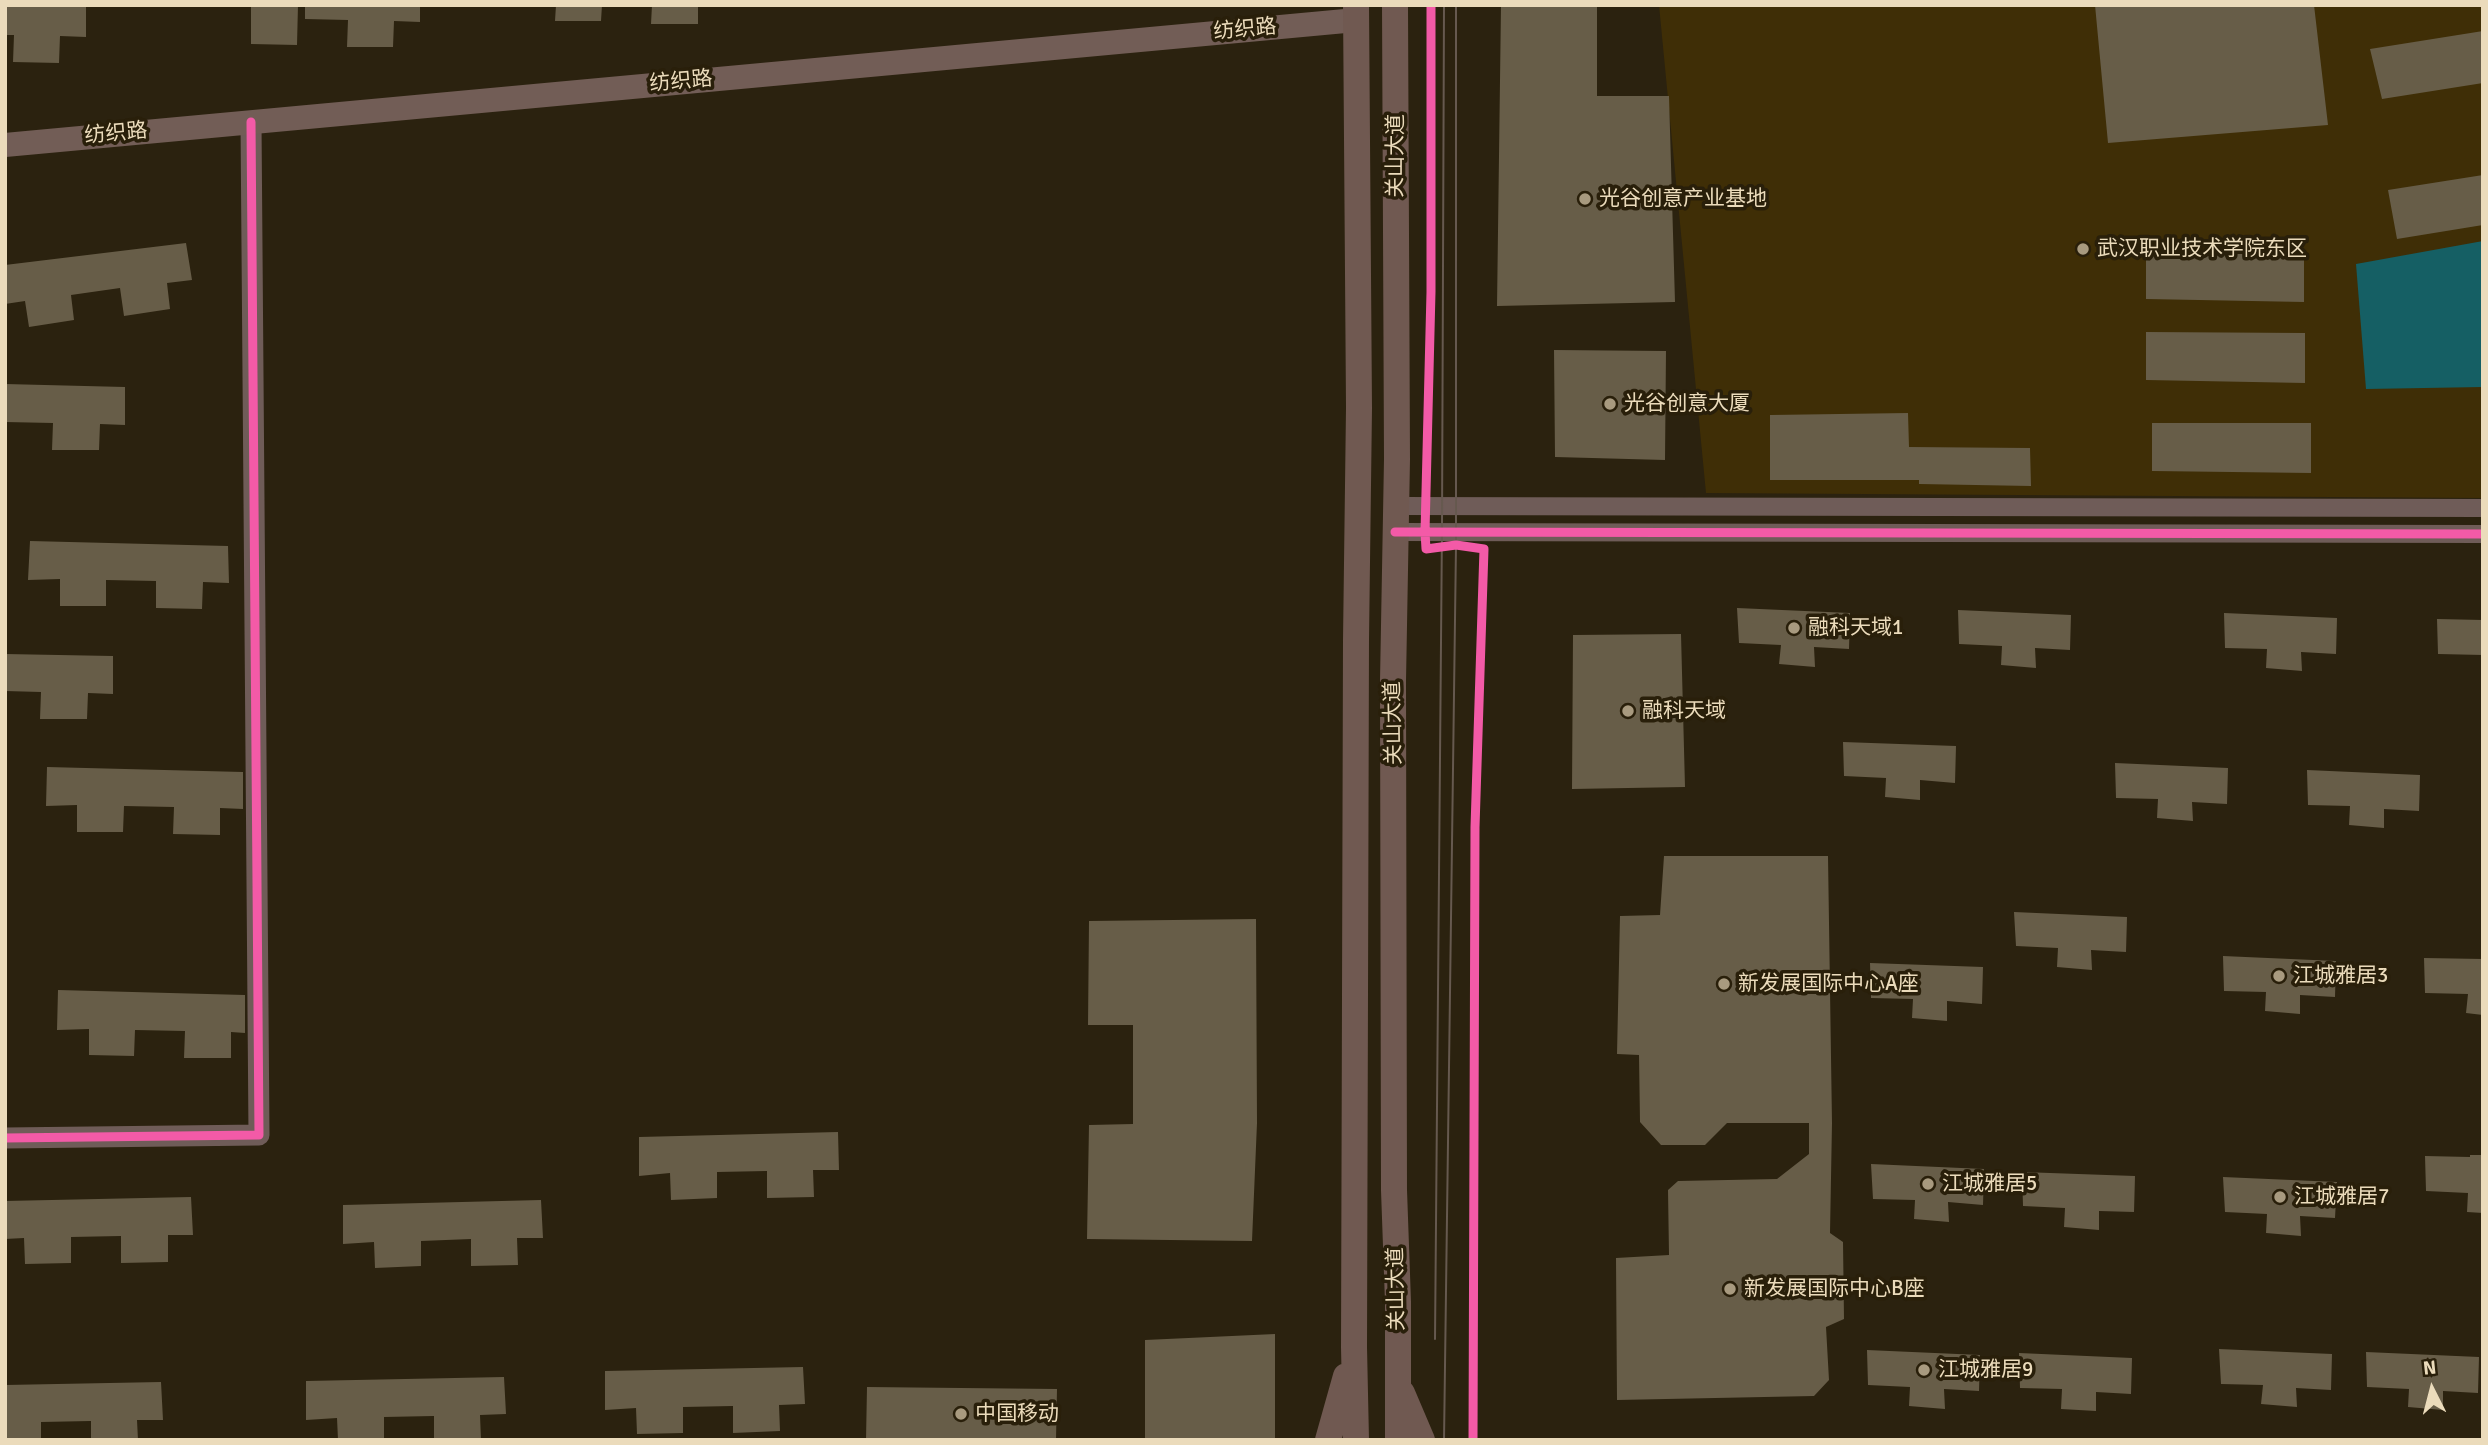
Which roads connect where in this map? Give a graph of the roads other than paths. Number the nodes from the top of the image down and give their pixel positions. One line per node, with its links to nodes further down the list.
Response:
1 (1395, 5): 5 (main road, 关山大道)
2 (1356, 13): 3 (main road, 纺织路); 10 (main road, 关山大道)
3 (251, 122): 4 (main road, 纺织路); 9 (street)
4 (5, 145)
5 (1395, 506): 6 (street); 7 (main road, 关山大道)
6 (2483, 508)
7 (1395, 532): 8 (street); 11 (main road, 关山大道)
8 (2483, 534)
9 (5, 1138)
10 (1354, 1347): 12 (main road); 13 (main road, 关山大道)
11 (1398, 1386): 14 (main road, 关山大道); 15 (main road)
12 (1328, 1440)
13 (1356, 1440)
14 (1398, 1440)
15 (1422, 1440)

